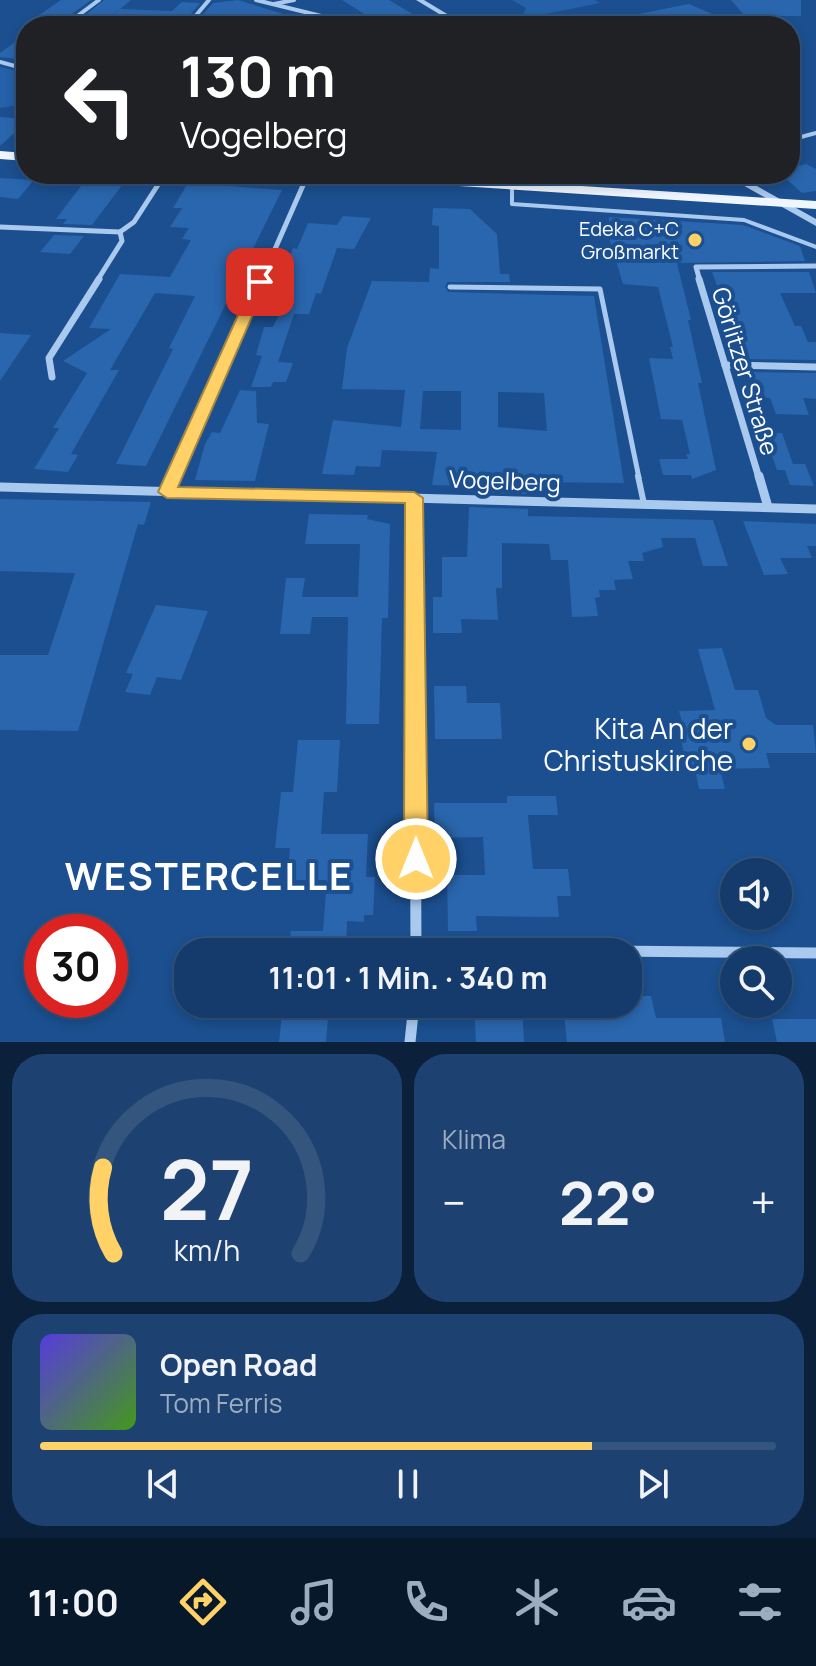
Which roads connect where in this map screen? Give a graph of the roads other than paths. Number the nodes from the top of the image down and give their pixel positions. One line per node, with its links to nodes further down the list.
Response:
1 (99, 0): 7 (street)
2 (209, 0): 8 (street)
3 (256, 0): 6 (street)
4 (294, 0): 6 (street)
5 (419, 0): 10 (street)
6 (274, 5): 9 (street)
7 (77, 16)
8 (195, 16)
9 (315, 16)
10 (447, 16)
11 (159, 184): 22 (street)
12 (304, 184): 30 (street)
13 (495, 184): 17 (main road)
14 (525, 184): 17 (main road)
15 (578, 184): 18 (main road)
16 (746, 184): 18 (street)
17 (512, 186): 23 (lane)
18 (777, 202): 19 (main road); 20 (street)
19 (816, 205)
20 (816, 223)
21 (0, 227): 22 (street)
22 (120, 232): 28 (street)
23 (816, 247)
24 (816, 266): 26 (street, Görlitzer Straße)
25 (450, 287): 32 (lane)
26 (725, 365): 27 (street); 33 (street, Görlitzer Straße)
27 (816, 367)
28 (52, 377)
29 (0, 487): 30 (street, Vogelberg)
30 (167, 492): 31 (street, Vogelberg)
31 (414, 498): 32 (street, Vogelberg); 35 (street)
32 (644, 504): 33 (street, Vogelberg)
33 (768, 507): 34 (street, Vogelberg)
34 (816, 509)
35 (416, 938)
36 (642, 952): 37 (street)
37 (816, 953)
38 (413, 1018): 39 (street)
39 (410, 1042)

